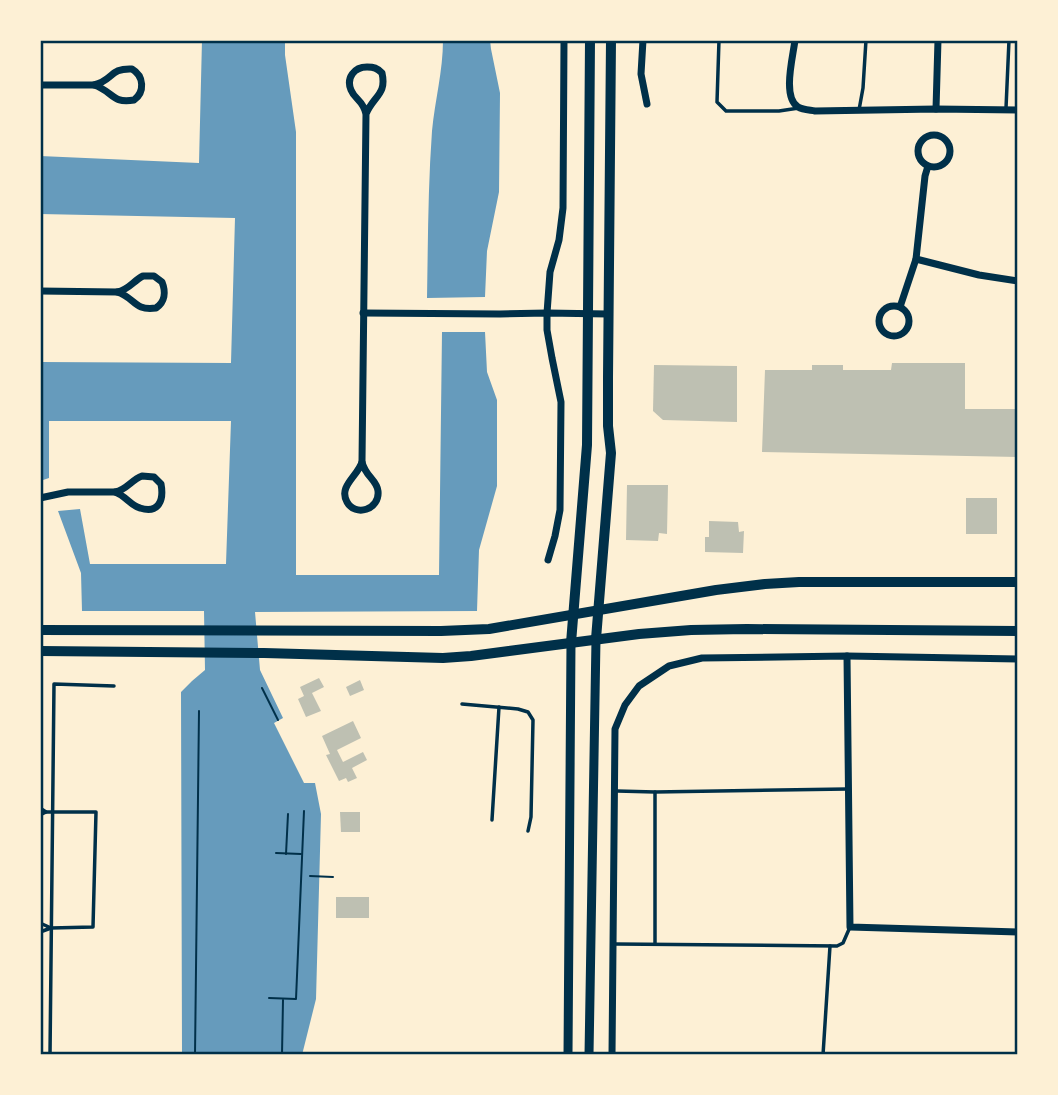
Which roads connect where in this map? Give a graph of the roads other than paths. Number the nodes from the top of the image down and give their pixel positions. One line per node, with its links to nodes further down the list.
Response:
1 (564, 40): 26 (street)
2 (590, 40): 27 (main road)
3 (611, 40): 28 (main road)
4 (643, 40): 12 (street)
5 (719, 40): 13 (lane)
6 (794, 40): 13 (street)
7 (866, 40): 15 (lane)
8 (938, 40): 14 (street)
9 (1009, 40): 16 (lane)
10 (40, 85): 11 (street)
11 (94, 85): 11 (street)
12 (647, 104)
13 (799, 108): 15 (street)
14 (936, 109): 15 (street); 16 (street)
15 (859, 110)
16 (1006, 110): 17 (street)
17 (1018, 110)
18 (366, 114): 18 (street); 25 (street)
19 (928, 166): 19 (street); 20 (street)
20 (916, 259): 21 (street); 24 (street)
21 (1018, 281)
22 (40, 292): 23 (street)
23 (117, 292): 23 (street)
24 (900, 307): 24 (street)
25 (363, 313): 26 (street); 29 (street)
26 (547, 313): 27 (street); 32 (street)
27 (588, 313): 28 (street); 35 (main road)
28 (608, 314): 34 (main road)
29 (362, 462): 29 (street)
30 (115, 492): 30 (street); 31 (street)
31 (40, 498)
32 (548, 560)
33 (1018, 582): 34 (main road)
34 (599, 610): 35 (main road); 38 (main road)
35 (573, 614): 36 (main road); 39 (main road)
36 (40, 630)
37 (1018, 631): 38 (main road)
38 (596, 639): 39 (main road); 65 (street)
39 (571, 643): 40 (main road); 64 (street)
40 (40, 651)
41 (848, 656): 42 (street); 46 (street); 47 (street)
42 (1018, 659)
43 (114, 686): 51 (lane)
44 (462, 704): 45 (lane)
45 (499, 707): 53 (lane); 54 (lane)
46 (849, 789): 48 (lane); 56 (street)
47 (614, 791): 48 (lane); 60 (street)
48 (655, 792): 61 (lane)
49 (40, 808): 50 (lane)
50 (46, 812): 51 (lane); 52 (lane)
51 (52, 812): 57 (lane); 57 (lane)
52 (40, 815)
53 (492, 820)
54 (528, 831)
55 (40, 923): 57 (lane)
56 (850, 927): 59 (street); 62 (lane)
57 (51, 928): 58 (lane); 63 (lane)
58 (40, 932)
59 (1018, 932)
60 (613, 944): 61 (lane); 66 (street)
61 (655, 944): 62 (lane)
62 (830, 946): 67 (lane)
63 (50, 1055)
64 (568, 1055)
65 (589, 1055)
66 (612, 1055)
67 (824, 1055)

